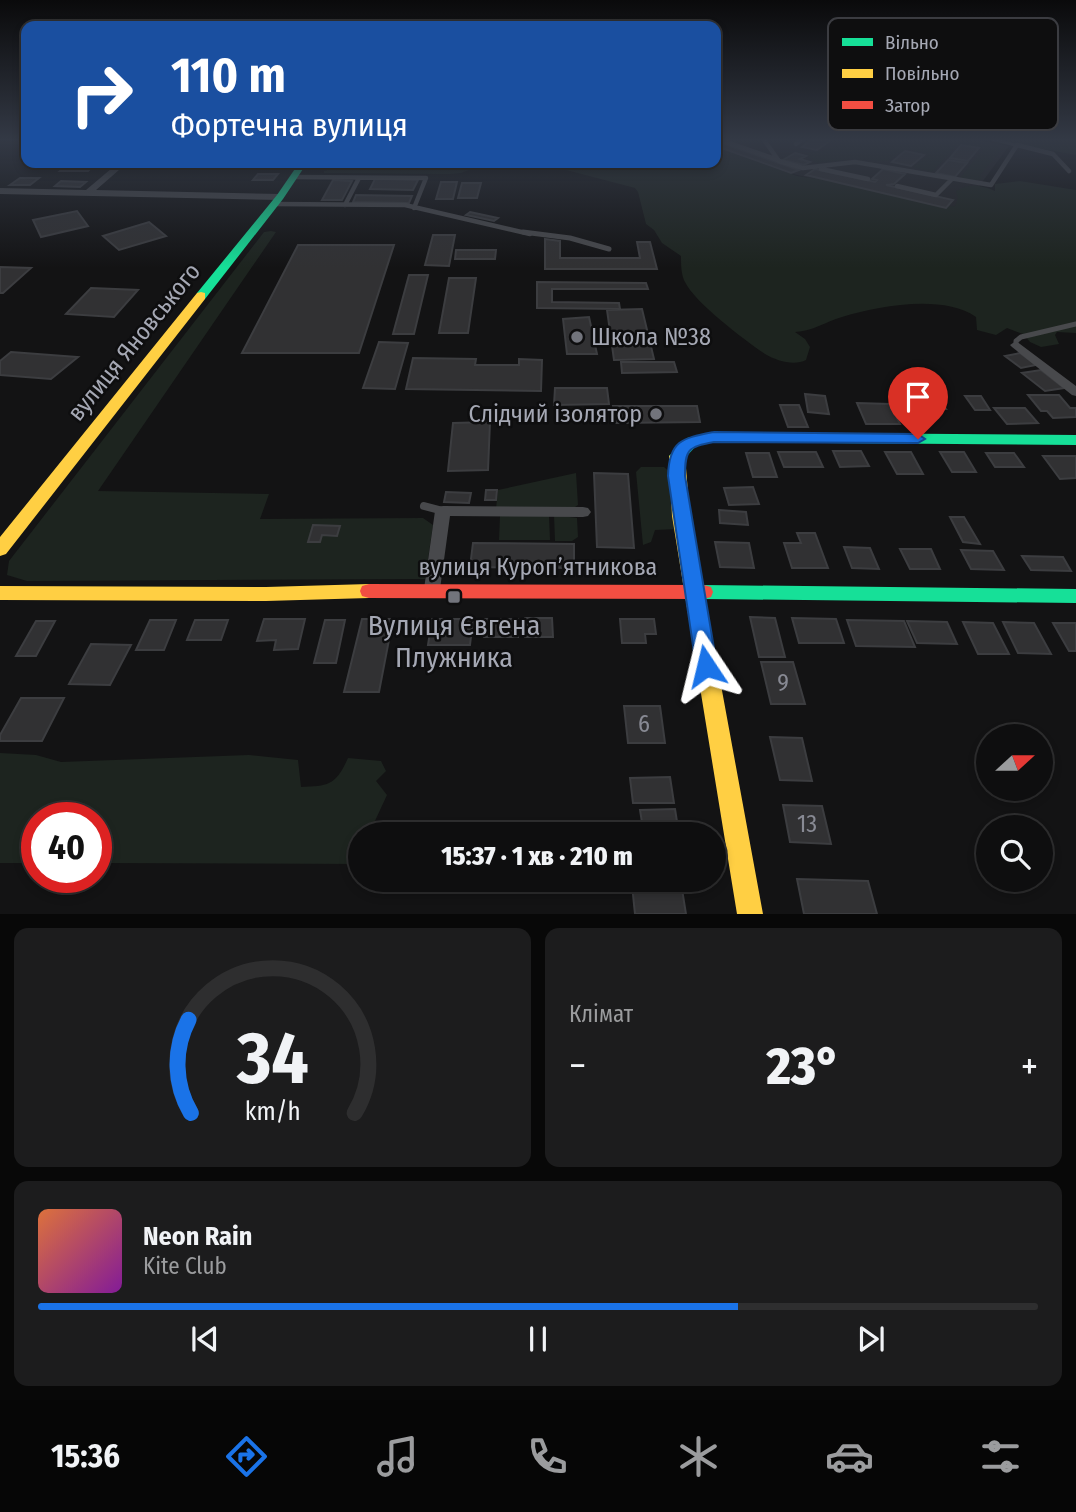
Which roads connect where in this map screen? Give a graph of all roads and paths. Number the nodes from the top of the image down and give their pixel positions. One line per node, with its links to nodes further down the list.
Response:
1 (100, 183): 10 (street)
2 (289, 183): 11 (street, вулиця Яновського)
3 (357, 183): 12 (lane)
4 (424, 183): 13 (lane)
5 (948, 183): 8 (lane)
6 (968, 183): 7 (lane)
7 (992, 183)
8 (897, 186)
9 (0, 191): 10 (street)
10 (88, 193): 11 (street)
11 (277, 200): 12 (lane); 22 (street, вулиця Яновського)
12 (345, 205): 13 (lane)
13 (414, 208): 14 (lane)
14 (609, 248)
15 (1076, 324): 16 (lane)
16 (1016, 345): 17 (street)
17 (1076, 392)
18 (1076, 440): 24 (street)
19 (424, 506): 20 (lane)
20 (443, 511): 21 (street); 23 (street)
21 (583, 512)
22 (0, 550)
23 (432, 589): 24 (street, вулиця Куропʼятникова); 25 (street, вулиця Куропʼятникова)
24 (693, 591): 26 (street, вулиця Куропʼятникова); 27 (street)
25 (0, 593)
26 (1076, 596)
27 (750, 914)

